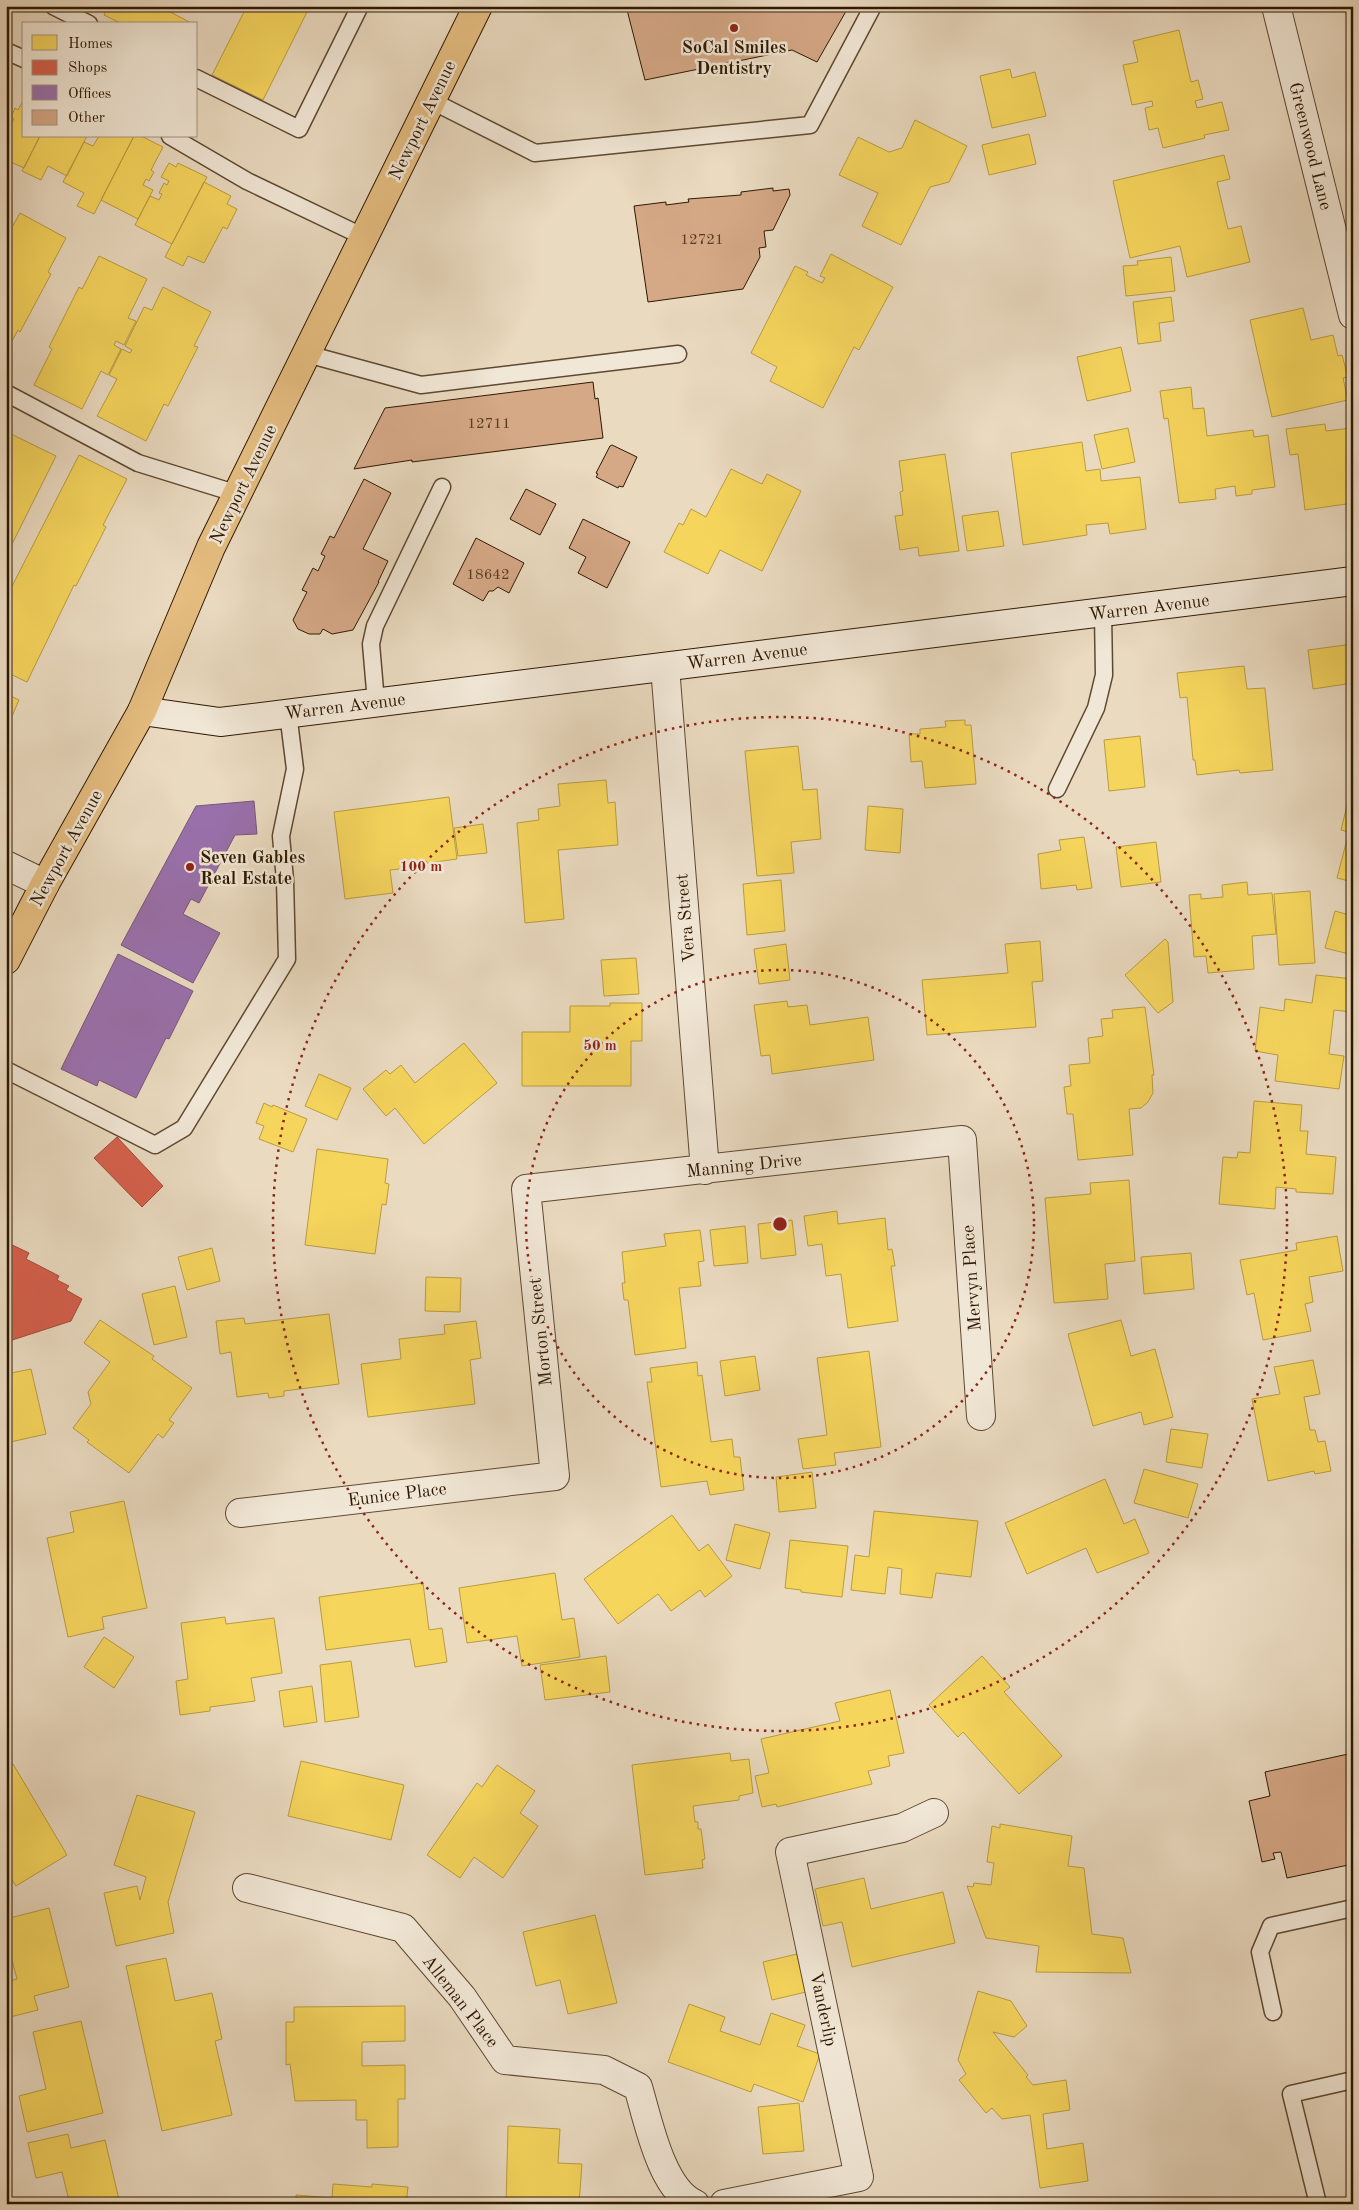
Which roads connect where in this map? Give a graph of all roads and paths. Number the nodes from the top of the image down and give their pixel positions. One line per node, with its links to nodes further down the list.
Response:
1 (54, 6): 6 (lane)
2 (360, 6): 9 (lane)
3 (478, 6): 10 (main road, Newport Avenue)
4 (873, 6): 10 (lane)
5 (1276, 6): 13 (street, Greenwood Lane)
6 (84, 22)
7 (6, 51): 8 (lane)
8 (22, 58)
9 (198, 79)
10 (432, 101): 12 (main road, Newport Avenue)
11 (173, 138): 12 (lane)
12 (364, 237): 14 (main road, Newport Avenue)
13 (1353, 315)
14 (307, 354): 15 (lane); 18 (main road, Newport Avenue)
15 (678, 354)
16 (6, 393): 18 (lane)
17 (442, 487): 22 (lane)
18 (238, 494): 23 (main road, Newport Avenue)
19 (1353, 581): 20 (street, Warren Avenue)
20 (1103, 612): 21 (street, Warren Avenue); 25 (lane)
21 (665, 667): 22 (street, Warren Avenue); 31 (street, Vera Street)
22 (376, 702): 24 (street, Warren Avenue)
23 (142, 711): 24 (street, Warren Avenue); 27 (main road, Newport Avenue)
24 (288, 713): 29 (lane)
25 (1056, 789)
26 (6, 865): 27 (street)
27 (45, 884): 28 (main road, Newport Avenue)
28 (6, 960)
29 (6, 1070)
30 (962, 1140): 31 (street, Manning Drive); 33 (street, Mervyn Place)
31 (704, 1170): 32 (street, Manning Drive)
32 (526, 1188): 34 (street, Morton Street)
33 (981, 1416)
34 (555, 1476): 35 (street, Eunice Place)
35 (240, 1513)
36 (934, 1813): 42 (street, Vanderlip)
37 (247, 1888): 41 (street, Alleman Place)
38 (1353, 1908): 39 (lane)
39 (1273, 2012)
40 (1353, 2080): 43 (lane)
41 (695, 2204)
42 (724, 2204)
43 (1318, 2204)

